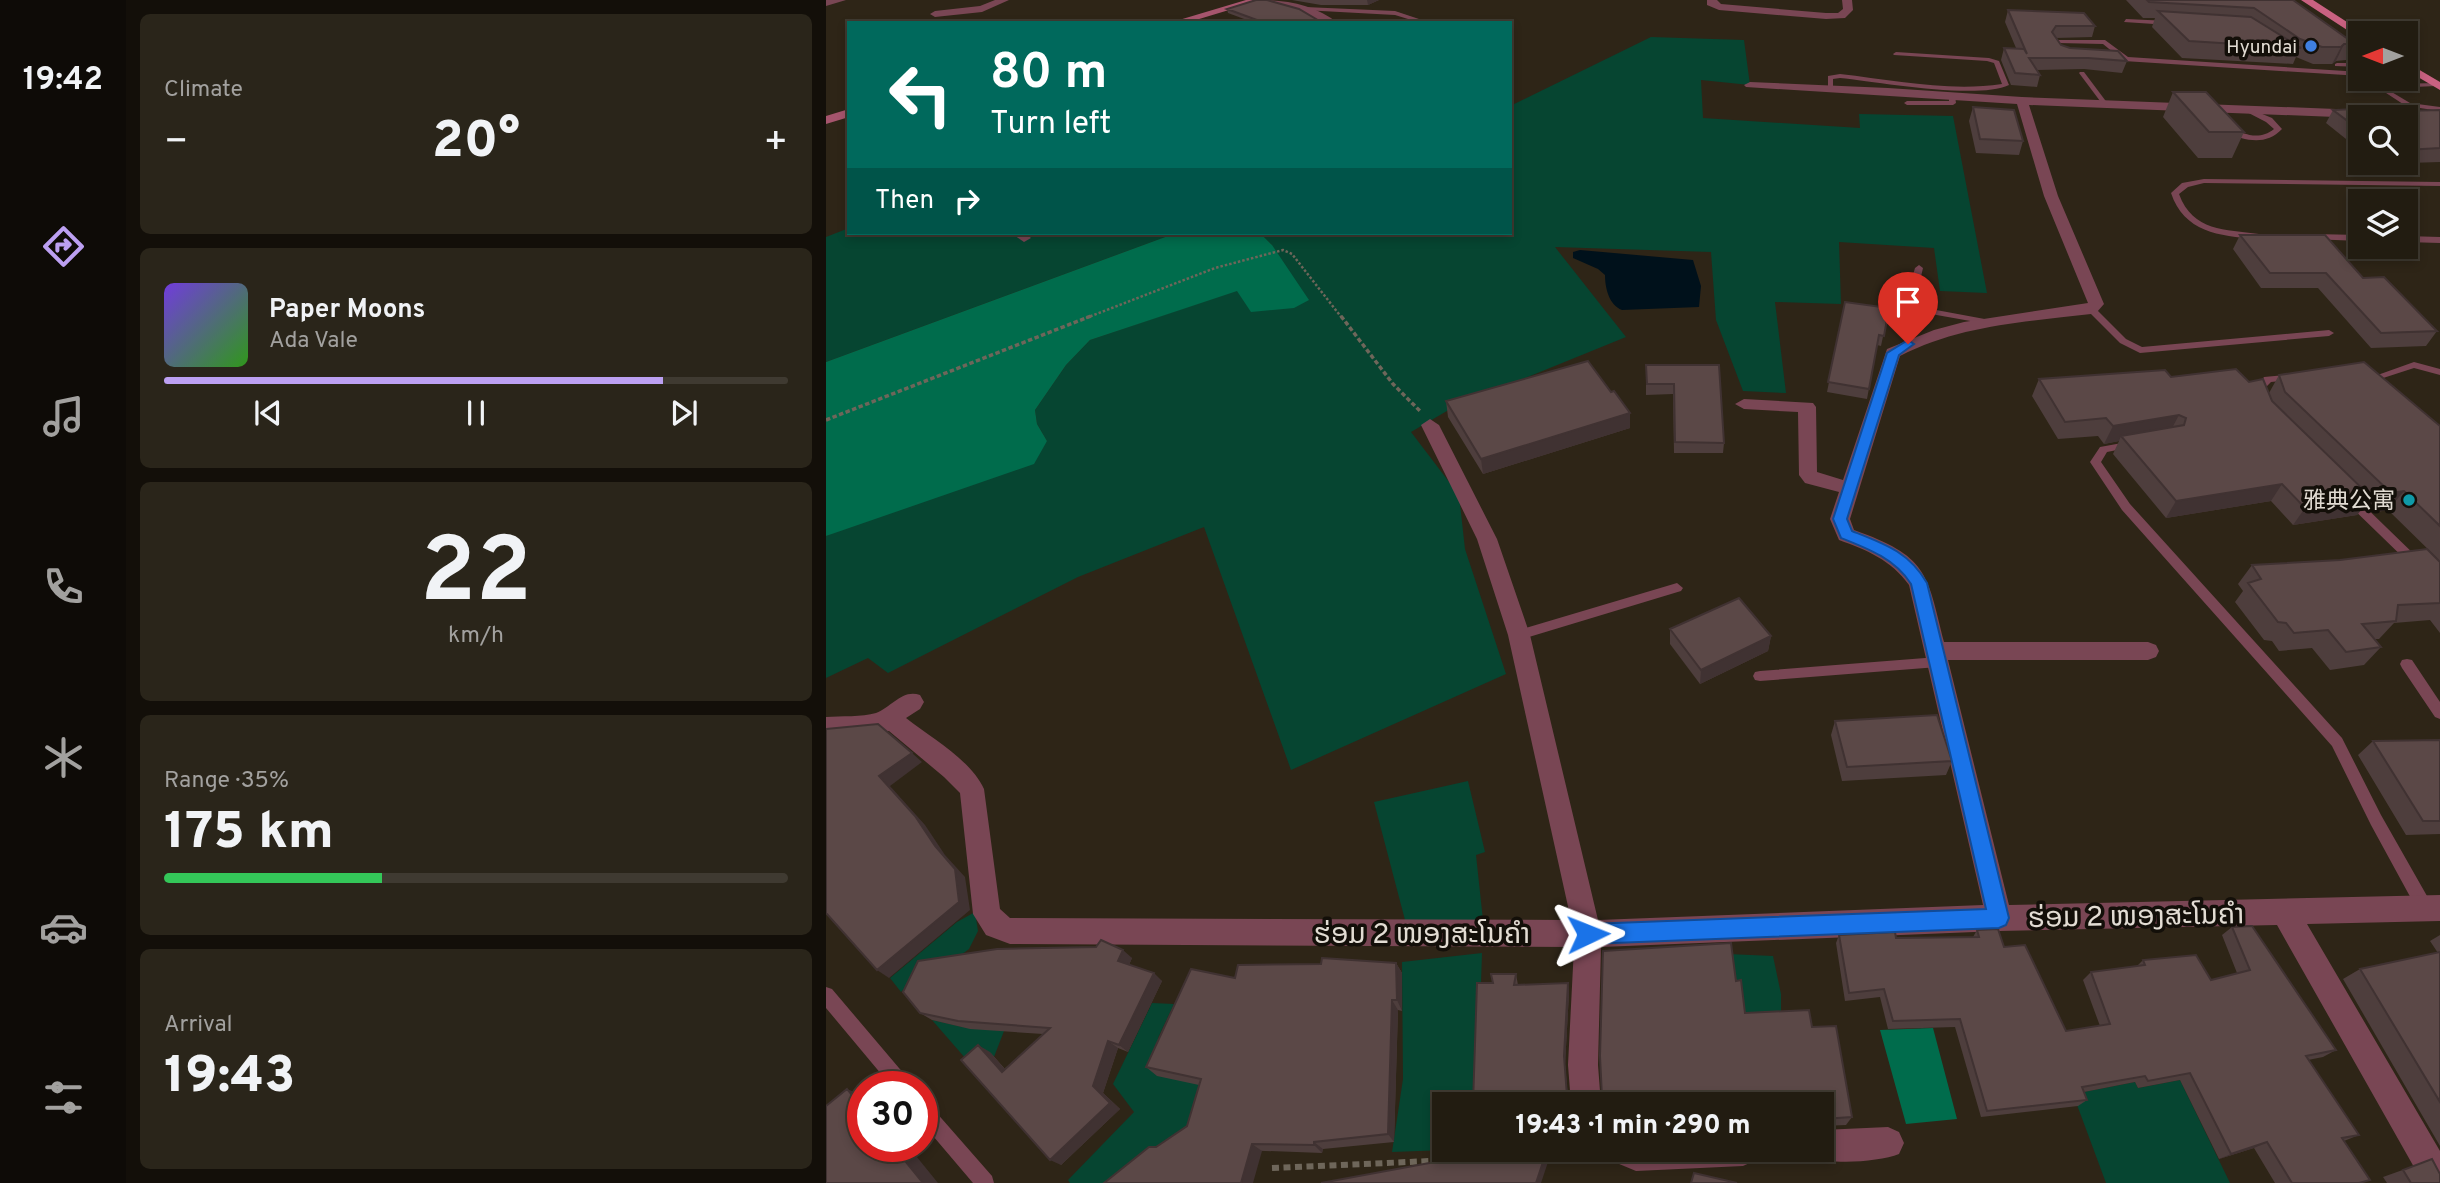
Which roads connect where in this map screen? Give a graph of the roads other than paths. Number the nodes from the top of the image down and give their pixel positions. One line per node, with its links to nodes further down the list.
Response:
1 (841, 0): 8 (street)
2 (1004, 0): 10 (street)
3 (1257, 0): 11 (main road)
4 (1268, 0): 9 (street)
5 (1712, 0): 6 (street)
6 (1847, 0)
7 (2306, 0): 16 (main road)
8 (826, 3)
9 (1305, 9): 12 (street); 13 (lane)
10 (935, 14)
11 (1181, 21)
12 (1329, 21)
13 (1421, 21)
14 (2126, 21): 15 (lane)
15 (2176, 24)
16 (2348, 27)
17 (1896, 54): 28 (lane)
18 (2067, 55): 20 (lane)
19 (2102, 58): 20 (lane)
20 (2126, 59): 24 (lane)
21 (2289, 59): 22 (lane)
22 (2348, 65)
23 (2082, 73): 32 (lane)
24 (2348, 73)
25 (2418, 73): 26 (main road)
26 (2434, 83): 34 (lane)
27 (1750, 85): 28 (street)
28 (1831, 89): 29 (street)
29 (1952, 96): 30 (street); 31 (lane)
30 (2022, 102): 32 (street); 48 (street)
31 (1907, 103)
32 (2105, 104): 37 (street)
33 (2241, 107): 35 (street); 37 (street); 37 (lane)
34 (2440, 109)
35 (2348, 113)
36 (847, 114): 40 (main road)
37 (2221, 116)
38 (2418, 117): 39 (street)
39 (2440, 118)
40 (826, 120)
41 (2440, 184): 42 (lane)
42 (2272, 236)
43 (2297, 237): 44 (lane)
44 (2348, 238)
45 (2418, 239): 46 (lane)
46 (2440, 240)
47 (1919, 268): 49 (lane)
48 (2091, 309): 49 (street); 50 (lane)
49 (1990, 323): 59 (street)
50 (2329, 332)
51 (2440, 372): 53 (lane)
52 (2304, 376): 56 (lane)
53 (2372, 376): 54 (lane)
54 (2388, 384)
55 (1744, 404): 59 (street)
56 (2267, 414)
57 (1430, 425): 63 (street)
58 (2144, 442): 72 (lane)
59 (1850, 488): 65 (street)
60 (2340, 488): 61 (lane)
61 (2422, 569)
62 (1677, 588): 63 (lane)
63 (1519, 635): 75 (street)
64 (2148, 651): 65 (street)
65 (1936, 657): 67 (lane); 74 (street)
66 (2407, 664): 69 (lane)
67 (1760, 676)
68 (912, 702): 70 (street)
69 (2440, 713)
70 (882, 721): 71 (street); 75 (street, ຮ່ອມ 2 ໜອງສະໂນຄໍາ)
71 (826, 727)
72 (2433, 909): 73 (street, ຮ່ອມ 2 ໜອງສະໂນຄໍາ)
73 (2285, 912): 74 (street, ຮ່ອມ 2 ໜອງສະໂນຄໍາ); 82 (street)
74 (1999, 918): 75 (street, ຮ່ອມ 2 ໜອງສະໂນຄໍາ)
75 (1588, 934): 78 (street)
76 (826, 995): 77 (lane)
77 (890, 1071)
78 (1585, 1092)
79 (938, 1128): 83 (lane)
80 (1888, 1143): 81 (street)
81 (1834, 1145)
82 (2440, 1182)
83 (985, 1183)

